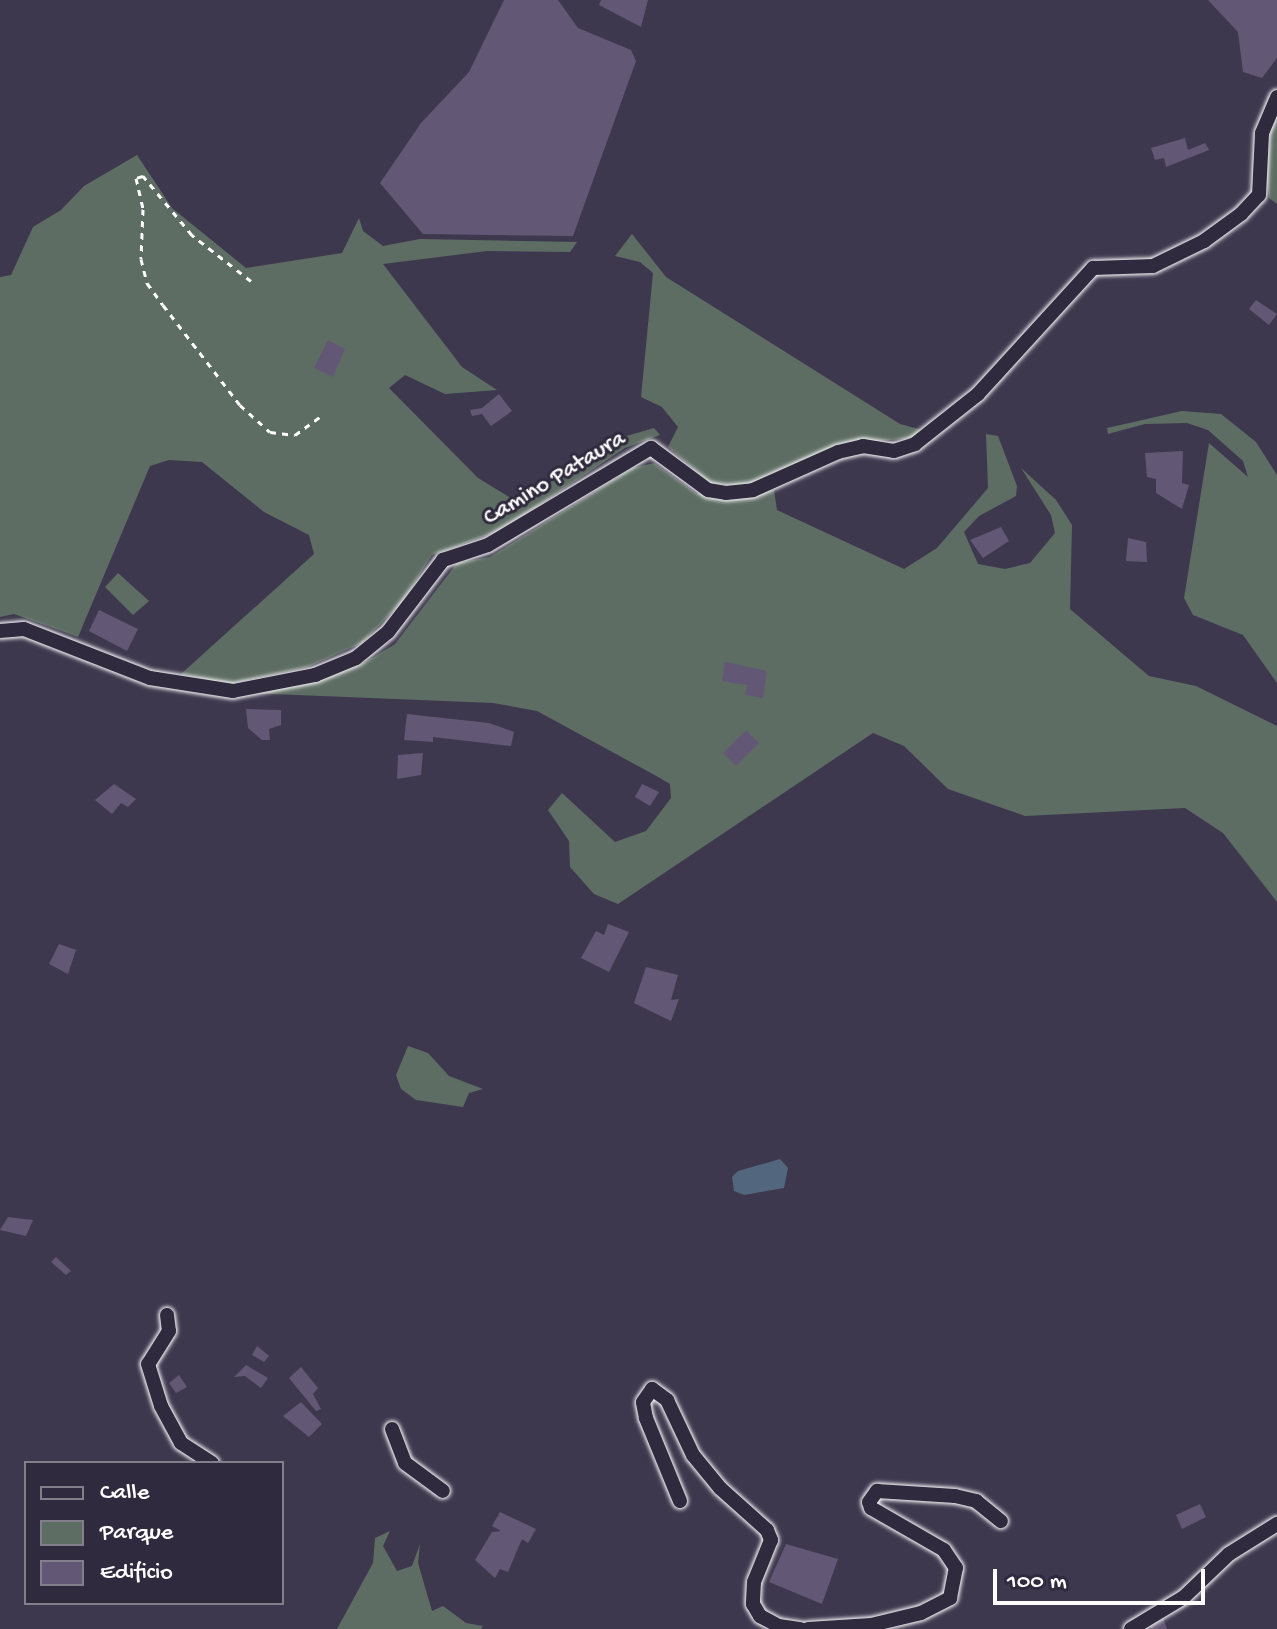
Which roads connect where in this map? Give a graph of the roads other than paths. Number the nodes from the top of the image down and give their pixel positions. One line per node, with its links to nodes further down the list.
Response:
1 (1277, 97): 2 (street, Camino Pataura)
2 (0, 631)
3 (167, 1315): 5 (street)
4 (392, 1429): 6 (street)
5 (209, 1461)
6 (443, 1491)
7 (680, 1501): 10 (street)
8 (1001, 1521): 11 (street)
9 (1277, 1524): 12 (street)
10 (801, 1629)
11 (808, 1629)
12 (1131, 1629)

